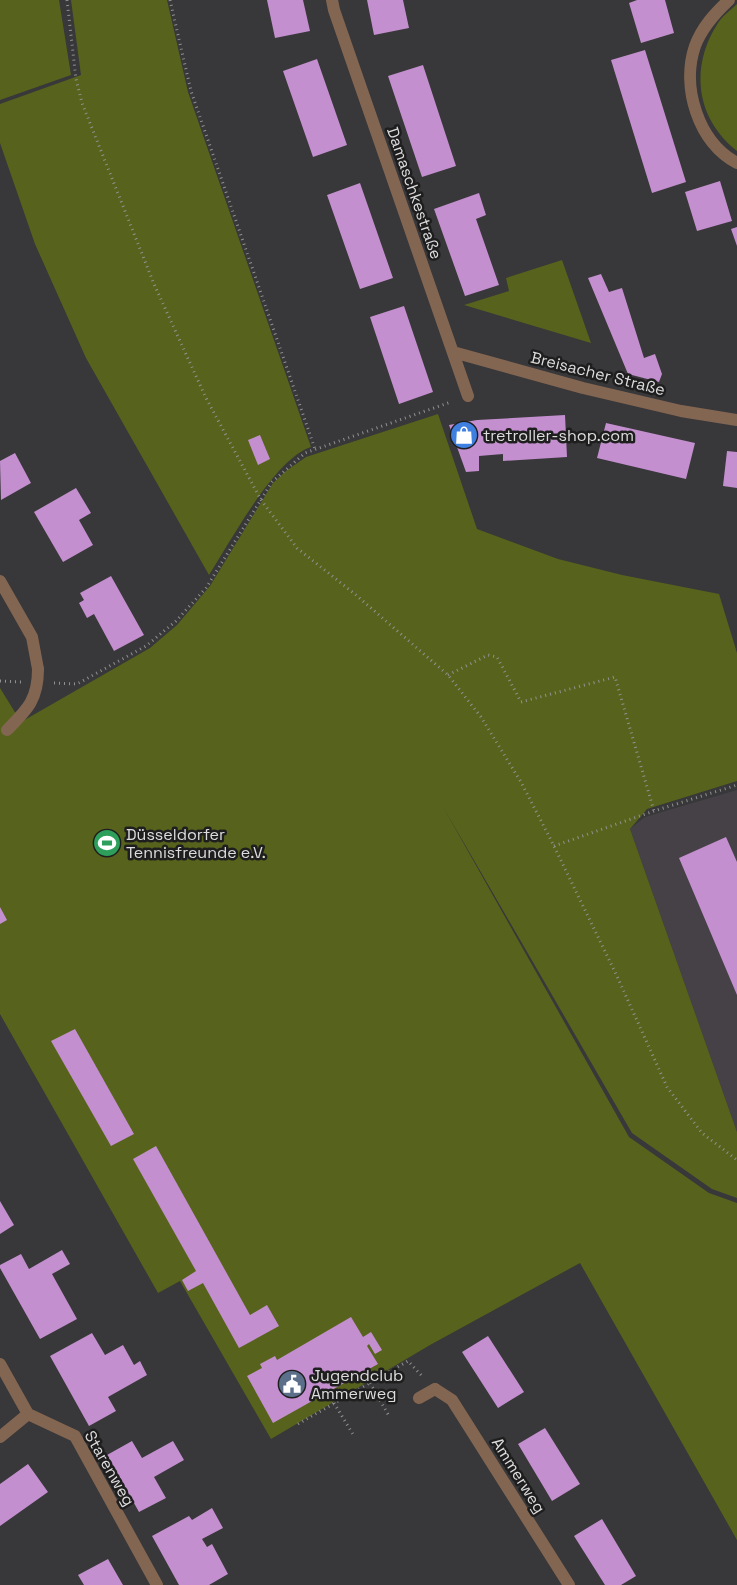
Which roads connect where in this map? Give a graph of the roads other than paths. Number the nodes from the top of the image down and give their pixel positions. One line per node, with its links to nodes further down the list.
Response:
1 (332, 0): 4 (street, Damaschkestraße)
2 (729, 0): 3 (street)
3 (737, 163)
4 (453, 352): 5 (street, Damaschkestraße); 6 (street, Breisacher Straße)
5 (468, 396)
6 (737, 420)
7 (0, 582): 8 (street)
8 (7, 730)
9 (0, 1364): 11 (street)
10 (419, 1398): 14 (street, Ammerweg)
11 (28, 1414): 12 (street); 13 (street, Starenweg)
12 (0, 1437)
13 (156, 1585)
14 (569, 1585)

